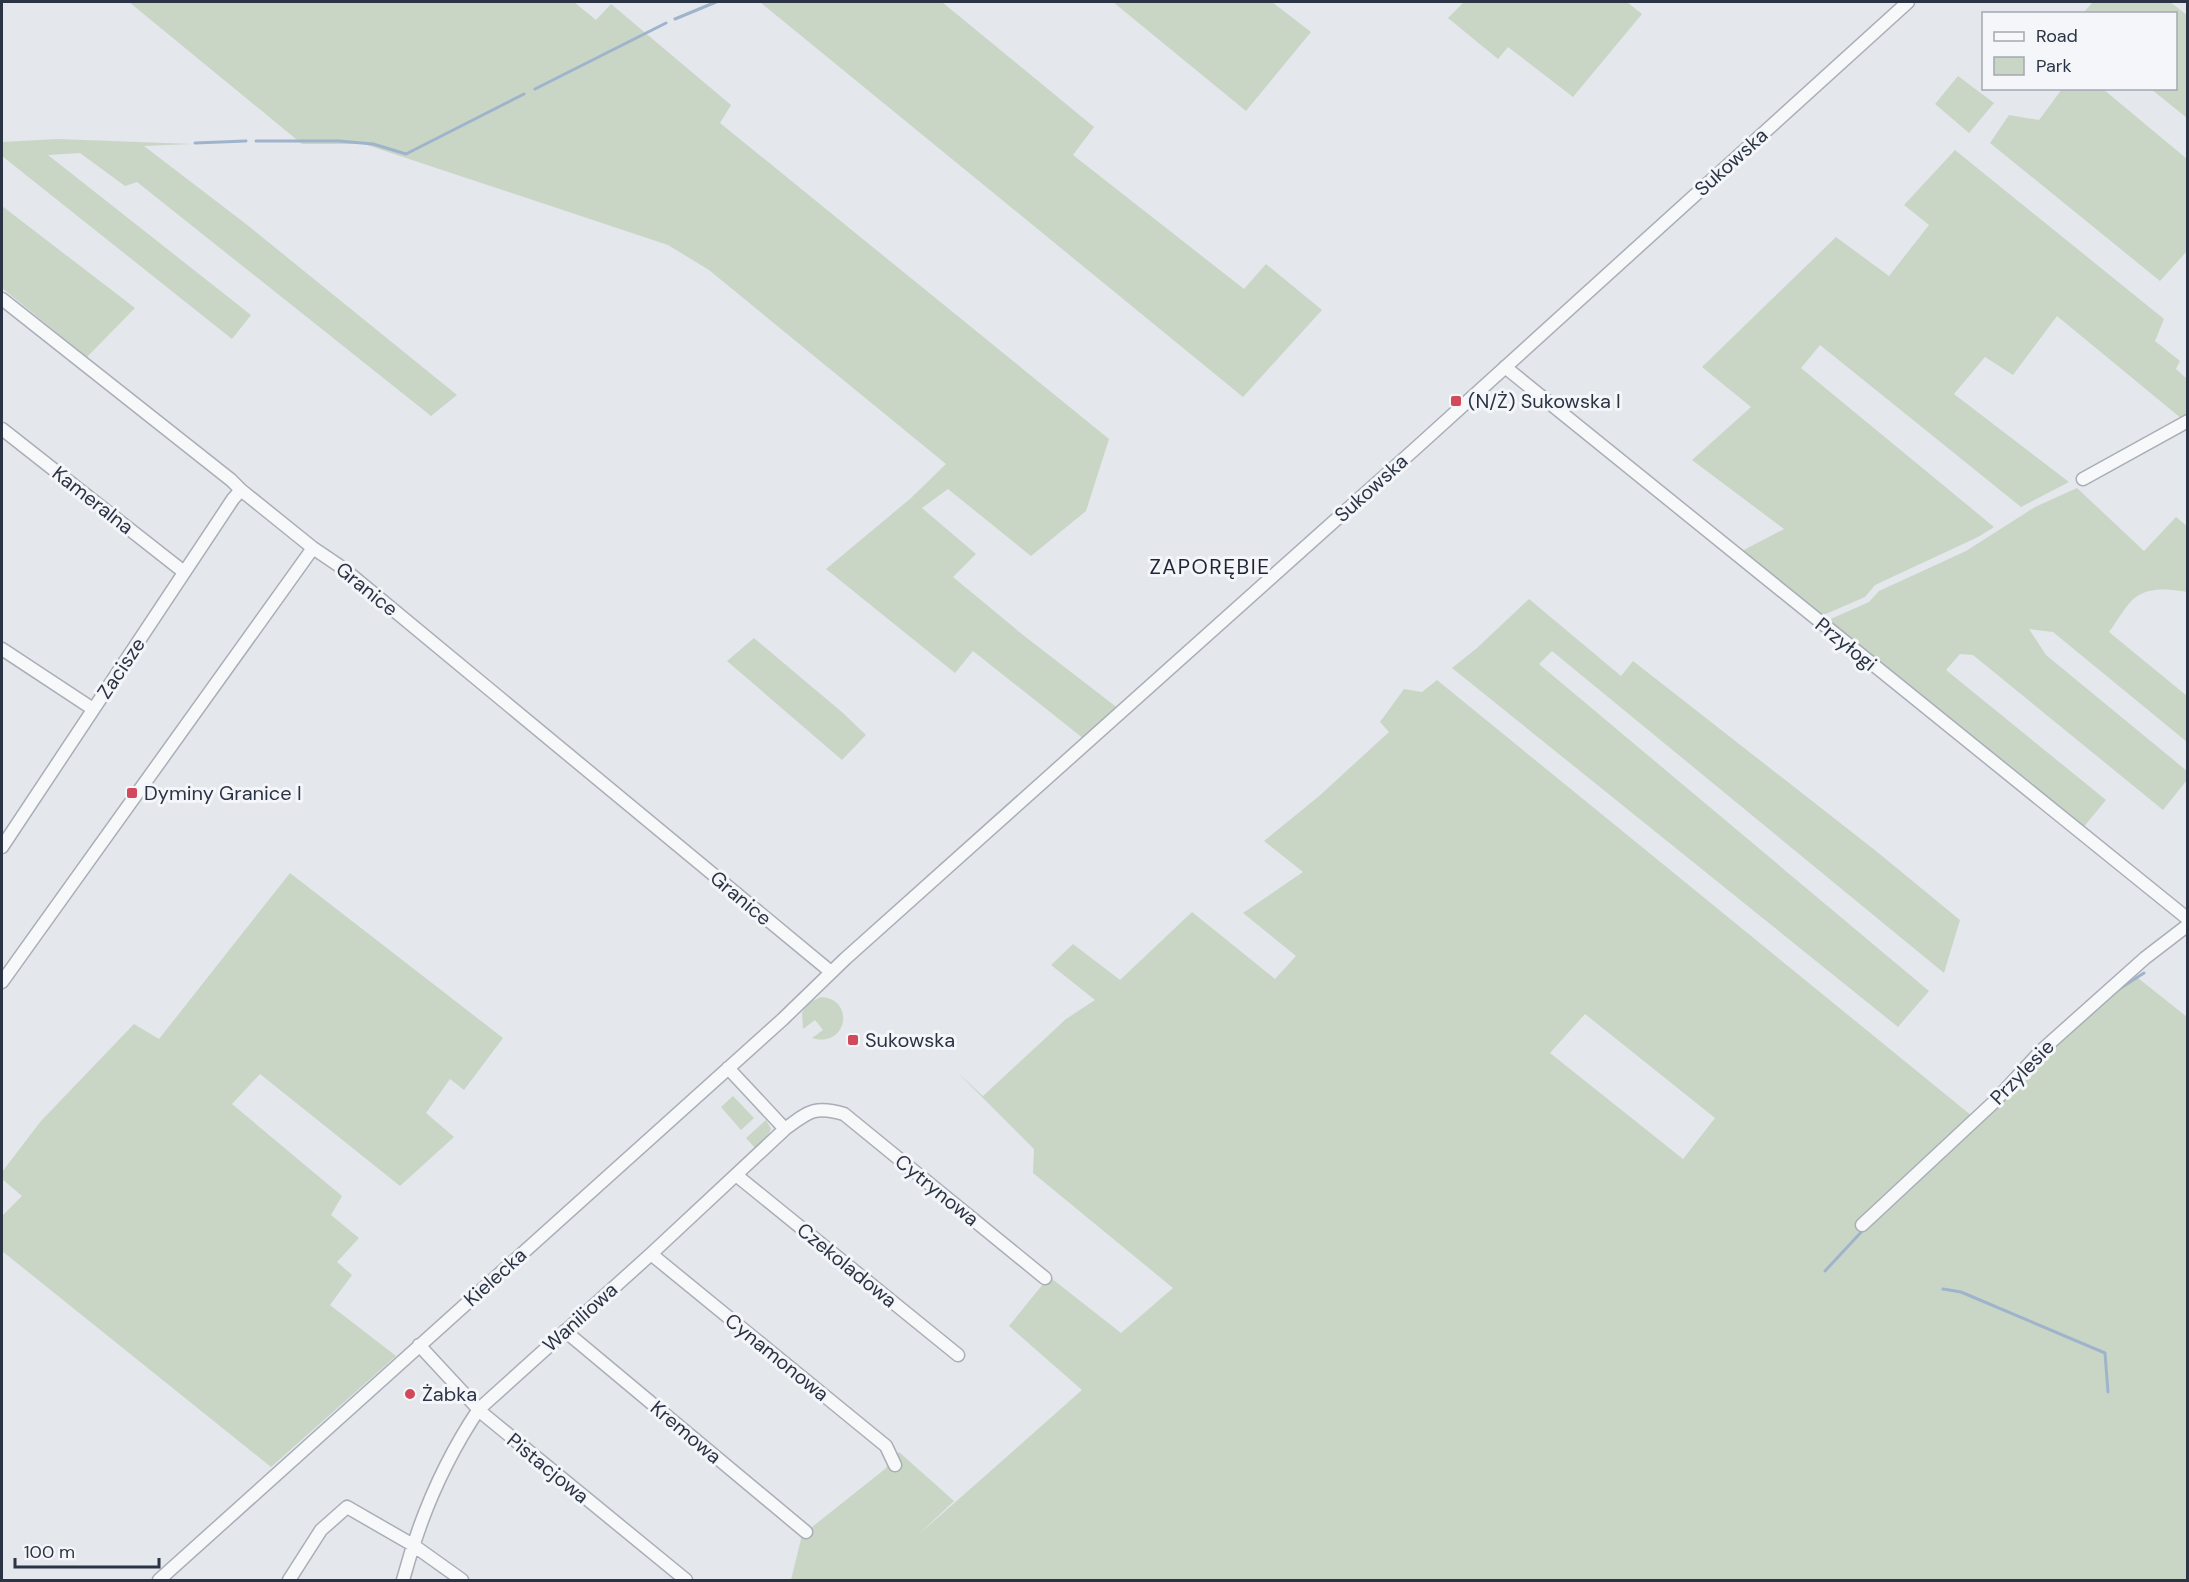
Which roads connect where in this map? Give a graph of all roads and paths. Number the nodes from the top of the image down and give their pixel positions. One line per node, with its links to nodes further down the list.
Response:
1 (1908, 2): 3 (street, Sukowska)
2 (2, 299): 7 (street)
3 (1505, 367): 13 (street, Przyłogi); 15 (street, Sukowska)
4 (2187, 421): 6 (street)
5 (2, 429): 9 (street, Kameralna)
6 (2083, 479)
7 (241, 490): 8 (street); 9 (street, Zacisze)
8 (313, 548): 15 (street, Granice); 16 (street)
9 (184, 572): 11 (street, Zacisze)
10 (2, 650): 11 (street)
11 (93, 709): 12 (street, Zacisze)
12 (2, 847)
13 (2187, 919)
14 (2187, 924): 21 (street, Przylesie)
15 (831, 972): 17 (street, Kielecka)
16 (2, 982)
17 (728, 1068): 19 (street); 25 (street, Kielecka)
18 (826, 1108): 19 (street, Waniliowa); 23 (street, Cytrynowa)
19 (785, 1129): 20 (street, Waniliowa)
20 (736, 1175): 22 (street, Waniliowa); 26 (street, Czekoladowa)
21 (1862, 1225)
22 (651, 1254): 24 (street, Waniliowa); 28 (street, Cynamonowa)
23 (1045, 1278)
24 (565, 1331): 27 (street, Waniliowa); 29 (street, Kremowa)
25 (419, 1345): 27 (street, Pistacjowa); 31 (street, Kielecka)
26 (958, 1355)
27 (479, 1409): 30 (street, Waniliowa); 35 (street, Pistacjowa)
28 (895, 1465)
29 (806, 1532)
30 (413, 1545): 32 (street); 33 (street, Waniliowa); 34 (street)
31 (159, 1581)
32 (290, 1581)
33 (403, 1581)
34 (462, 1581)
35 (686, 1581)

